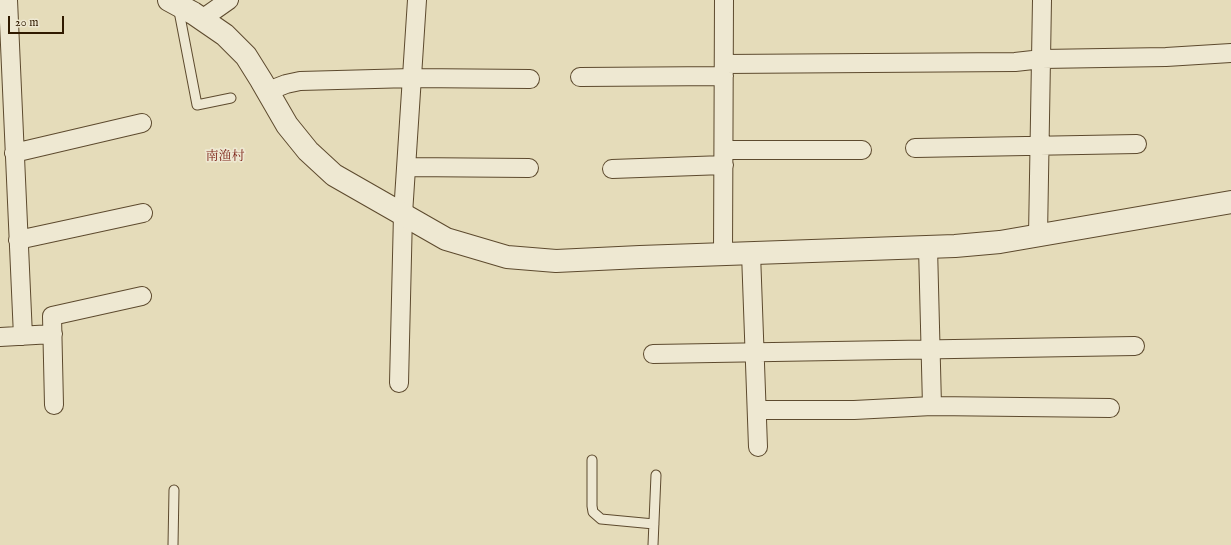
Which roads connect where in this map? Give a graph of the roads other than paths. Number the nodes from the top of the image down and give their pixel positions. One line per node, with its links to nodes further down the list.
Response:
1 (8, 0): 21 (street)
2 (229, 0): 7 (street)
3 (417, 0): 12 (street)
4 (724, 0): 10 (street)
5 (1042, 0): 9 (street)
6 (173, 2): 7 (street); 15 (lane)
7 (202, 19): 14 (street)
8 (1231, 53): 9 (street)
9 (1042, 59): 10 (street); 18 (street)
10 (724, 70): 11 (street); 22 (street)
11 (580, 77)
12 (412, 78): 13 (street); 14 (street); 23 (street)
13 (530, 79)
14 (268, 91): 28 (street)
15 (231, 98)
16 (142, 123): 21 (street)
17 (1137, 144): 18 (street)
18 (1040, 146): 19 (street); 29 (street)
19 (915, 148)
20 (862, 150): 22 (street)
21 (14, 153): 30 (street)
22 (724, 157): 25 (street); 33 (street)
23 (406, 167): 24 (street); 28 (street)
24 (530, 168)
25 (612, 169)
26 (1231, 202): 29 (street)
27 (142, 213): 30 (street)
28 (403, 214): 33 (street); 42 (street)
29 (1038, 236): 31 (street)
30 (18, 240): 36 (street)
31 (928, 247): 32 (street); 39 (street)
32 (751, 253): 33 (street); 40 (street)
33 (723, 254)
34 (142, 296): 35 (street)
35 (53, 334): 36 (street); 43 (street)
36 (23, 336): 37 (street)
37 (0, 337)
38 (1135, 346): 39 (street)
39 (930, 349): 40 (street); 44 (street)
40 (755, 352): 41 (street); 46 (street)
41 (653, 354)
42 (399, 383)
43 (54, 405)
44 (932, 406): 45 (street); 46 (street)
45 (1110, 408)
46 (757, 410): 47 (street)
47 (758, 447)
48 (592, 460): 51 (lane)
49 (656, 475): 51 (lane)
50 (174, 490): 52 (lane)
51 (654, 524): 53 (lane)
52 (173, 545)
53 (653, 545)

